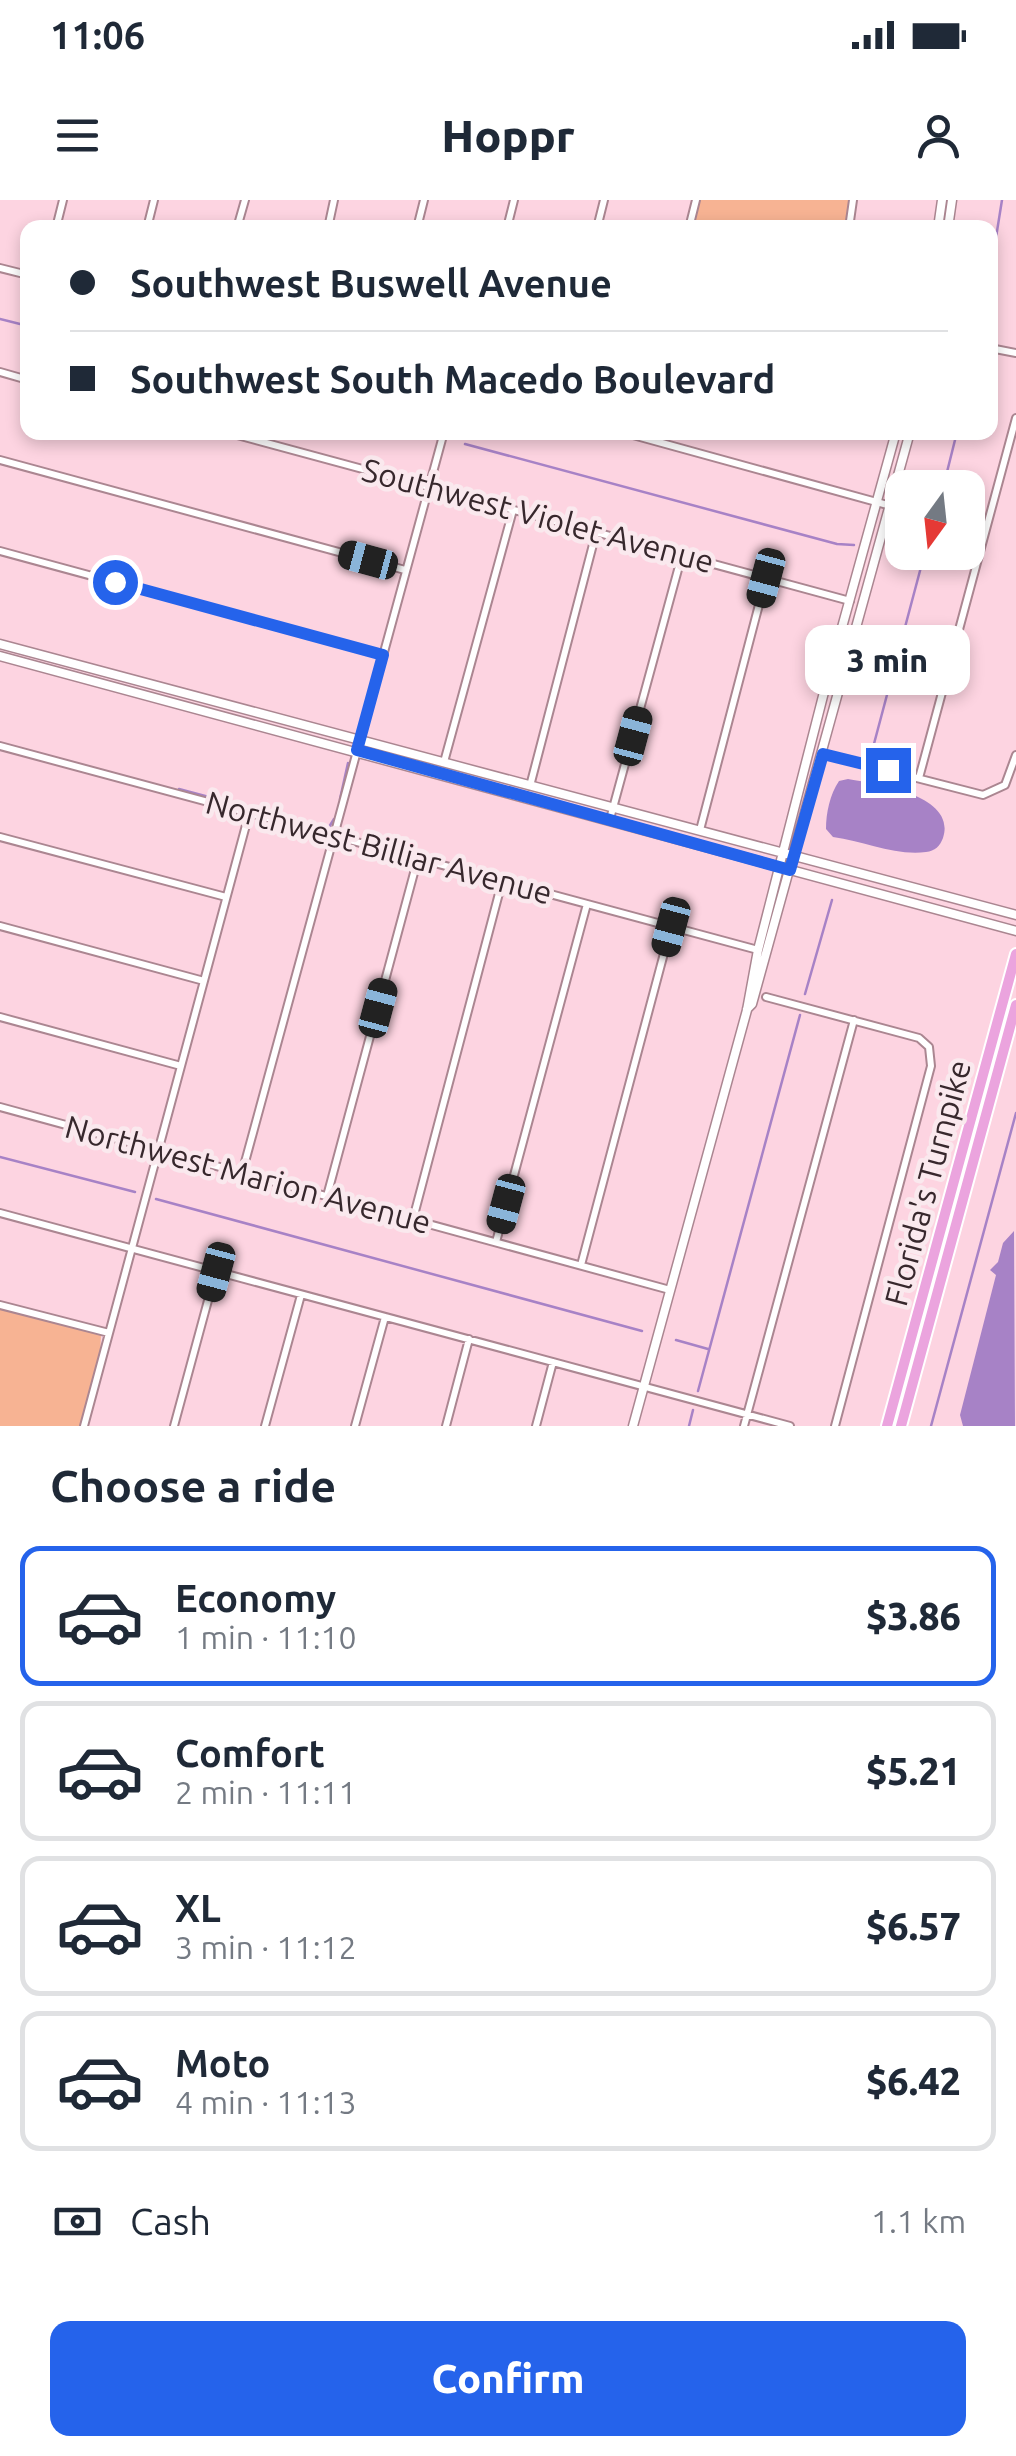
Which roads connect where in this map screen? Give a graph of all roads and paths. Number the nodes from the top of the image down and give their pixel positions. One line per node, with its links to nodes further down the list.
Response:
1 (1016, 418): 33 (street)
2 (256, 440): 9 (street, Southwest Violet Avenue)
3 (442, 440): 9 (street)
4 (655, 440): 10 (street)
5 (894, 440): 10 (main road)
6 (908, 440): 8 (main road)
7 (0, 460): 17 (street)
8 (900, 470)
9 (428, 486): 12 (street, Southwest Violet Avenue); 17 (street)
10 (877, 503): 11 (street); 19 (main road)
11 (885, 505)
12 (513, 510): 14 (street, Southwest Violet Avenue); 32 (street)
13 (885, 528): 22 (main road)
14 (596, 533): 16 (street, Southwest Violet Avenue); 34 (street)
15 (0, 552): 24 (street)
16 (682, 556): 18 (street, Southwest Violet Avenue); 35 (street)
17 (406, 570): 24 (street)
18 (766, 578): 20 (street, Southwest Violet Avenue); 38 (street)
19 (854, 586): 20 (main road); 22 (main road)
20 (850, 601): 23 (main road)
21 (0, 644): 27 (main road)
22 (853, 644): 26 (main road)
23 (837, 646): 26 (main road); 41 (main road)
24 (383, 655): 27 (street)
25 (0, 656): 29 (main road)
26 (837, 703): 30 (main road)
27 (360, 740): 29 (street); 32 (main road)
28 (0, 746): 36 (street, Northwest Billiar Avenue)
29 (357, 750): 37 (main road); 40 (street)
30 (823, 754): 33 (street); 42 (main road)
31 (1016, 755): 33 (street)
32 (444, 762): 34 (main road)
33 (919, 778)
34 (530, 786): 35 (main road)
35 (613, 809): 37 (street); 38 (main road)
36 (249, 814): 40 (street, Northwest Billiar Avenue); 47 (street)
37 (610, 819): 44 (main road)
38 (700, 830): 41 (main road)
39 (0, 836): 47 (street)
40 (334, 836): 43 (street, Northwest Billiar Avenue); 64 (street)
41 (784, 854): 42 (main road); 44 (main road)
42 (794, 856): 45 (main road); 49 (main road)
43 (418, 858): 46 (street, Northwest Billiar Avenue); 65 (street)
44 (779, 867): 45 (main road); 53 (main road)
45 (790, 870): 52 (main road); 58 (main road)
46 (502, 882): 48 (street, Northwest Billiar Avenue); 67 (street)
47 (226, 897): 55 (street)
48 (587, 904): 51 (street, Northwest Billiar Avenue); 68 (street)
49 (1016, 915)
50 (0, 926): 55 (street)
51 (671, 927): 53 (street, Northwest Billiar Avenue); 70 (street)
52 (1016, 931)
53 (758, 950): 58 (main road)
54 (1016, 954): 91 (highway, Florida's Turnpike)
55 (204, 981): 61 (street)
56 (766, 997): 60 (street)
57 (1016, 1004): 92 (highway, Florida's Turnpike)
58 (747, 1010): 72 (main road)
59 (0, 1017): 61 (street)
60 (854, 1020): 80 (street); 90 (street)
61 (181, 1066): 63 (street)
62 (0, 1107): 63 (street, Northwest Marion Avenue)
63 (158, 1151): 64 (street, Northwest Marion Avenue); 69 (street)
64 (242, 1173): 65 (street, Northwest Marion Avenue)
65 (327, 1196): 67 (street, Northwest Marion Avenue)
66 (0, 1213): 69 (street)
67 (413, 1219): 68 (street, Northwest Marion Avenue)
68 (496, 1242): 70 (street, Northwest Marion Avenue)
69 (132, 1248): 71 (street); 76 (street)
70 (581, 1265): 72 (street, Northwest Marion Avenue)
71 (216, 1272): 73 (street); 82 (street)
72 (670, 1290): 79 (main road)
73 (301, 1294): 75 (street); 83 (street)
74 (0, 1304): 76 (street)
75 (385, 1316): 77 (street); 84 (street)
76 (109, 1332): 81 (street)
77 (469, 1339): 78 (street); 85 (street)
78 (553, 1362): 79 (street); 86 (street)
79 (644, 1386): 80 (street); 87 (main road)
80 (747, 1415): 88 (street); 89 (street)
81 (84, 1426)
82 (174, 1426)
83 (265, 1426)
84 (355, 1426)
85 (446, 1426)
86 (536, 1426)
87 (633, 1426)
88 (744, 1426)
89 (790, 1426)
90 (834, 1426)
91 (888, 1426)
92 (901, 1426)

